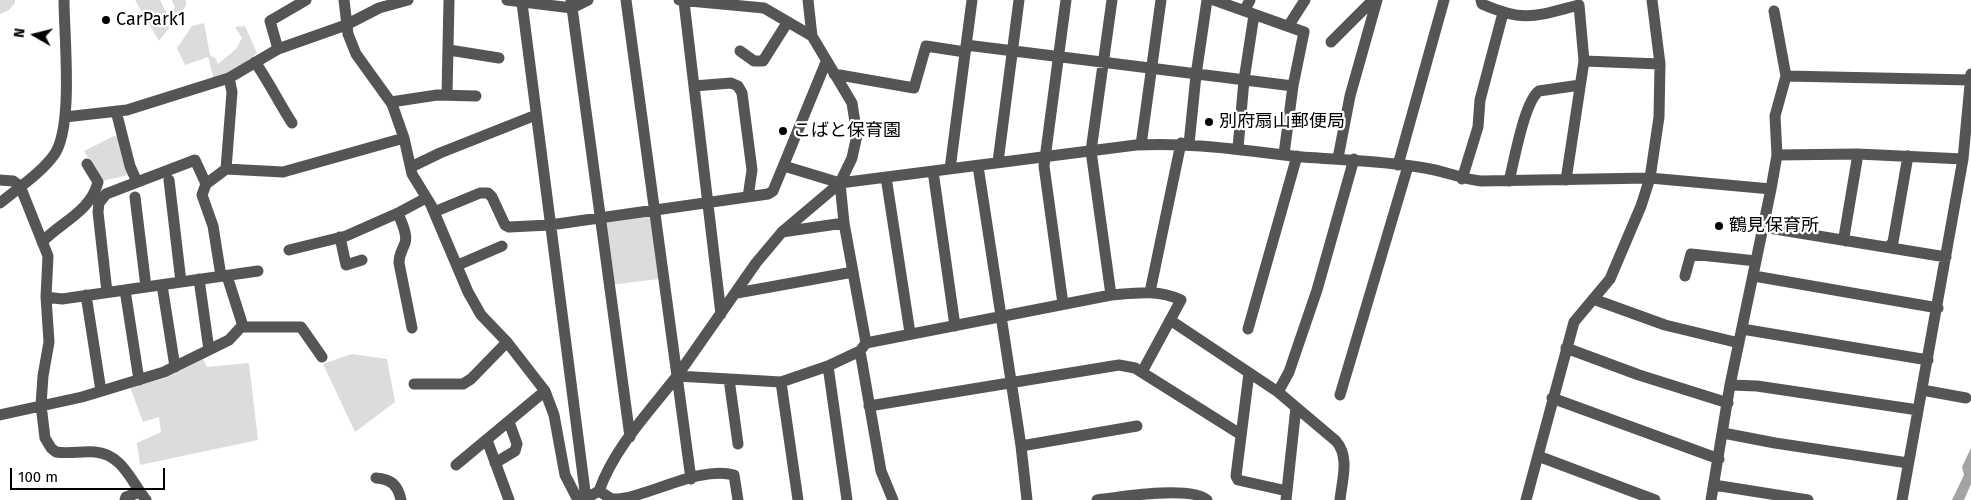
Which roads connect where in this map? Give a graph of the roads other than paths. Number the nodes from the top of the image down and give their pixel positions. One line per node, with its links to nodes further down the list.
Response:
1 (64, 0): 64 (street)
2 (306, 0): 37 (street)
3 (344, 0): 32 (street)
4 (408, 0): 32 (street)
5 (449, 0): 39 (street)
6 (507, 0): 25 (street)
7 (588, 0): 27 (street)
8 (626, 0): 106 (street)
9 (808, 0): 34 (street)
10 (972, 0): 36 (street)
11 (1019, 0): 38 (street)
12 (1066, 0): 41 (street)
13 (1112, 0): 43 (street)
14 (1161, 0): 48 (street)
15 (1207, 0): 51 (street)
16 (1214, 0): 29 (street)
17 (1250, 0): 29 (street)
18 (1305, 0): 33 (street)
19 (1373, 0): 35 (street)
20 (1377, 0): 77 (street)
21 (1444, 0): 84 (street)
22 (1481, 0): 30 (street)
23 (1652, 0): 47 (street)
24 (682, 1): 26 (street); 57 (street)
25 (522, 3): 27 (street); 63 (street)
26 (737, 3): 31 (street)
27 (572, 4): 109 (street)
28 (1774, 10): 52 (street)
29 (1249, 13): 33 (street); 54 (street)
30 (1503, 14): 46 (street); 91 (street)
31 (787, 23): 34 (street); 40 (street)
32 (346, 25): 37 (street); 61 (street)
33 (1289, 25): 58 (street)
34 (812, 36): 45 (street)
35 (1331, 42)
36 (965, 48): 38 (street); 49 (street); 87 (street)
37 (278, 49): 44 (street)
38 (1011, 49): 41 (street); 80 (street)
39 (449, 50): 42 (street); 59 (street)
40 (740, 51)
41 (1058, 55): 43 (street); 74 (street)
42 (499, 58)
43 (1104, 61): 48 (street); 70 (street)
44 (255, 62): 53 (street); 65 (street)
45 (826, 62): 49 (street); 82 (street)
46 (1584, 62): 47 (street); 56 (street)
47 (1660, 64): 90 (street)
48 (1151, 68): 51 (street); 68 (street)
49 (834, 74): 97 (street)
50 (1971, 74): 55 (street)
51 (1196, 75): 54 (street); 67 (street)
52 (1786, 76): 55 (street); 72 (street)
53 (229, 78): 62 (street); 86 (street)
54 (1244, 80): 58 (street); 69 (street)
55 (1971, 80): 79 (street)
56 (1580, 84): 94 (street); 95 (street)
57 (694, 86): 102 (street); 105 (street)
58 (1293, 86): 71 (street)
59 (447, 95): 60 (street); 61 (street)
60 (476, 96)
61 (391, 102): 66 (street)
62 (116, 111): 64 (street); 96 (street)
63 (536, 115): 85 (street); 111 (street)
64 (65, 117): 99 (street)
65 (292, 123)
66 (404, 138): 85 (street); 86 (street)
67 (1185, 143): 68 (street); 69 (street); 135 (street)
68 (1140, 145): 70 (street)
69 (1238, 148): 71 (street)
70 (1091, 151): 74 (street); 138 (street)
71 (1284, 154): 75 (street)
72 (1777, 154): 73 (street); 100 (street)
73 (1858, 154): 76 (street); 115 (street)
74 (1045, 156): 80 (street); 141 (street)
75 (1297, 156): 77 (street); 149 (street)
76 (1908, 156): 79 (street); 118 (street)
77 (1338, 158): 78 (street)
78 (1354, 159): 84 (street); 173 (street)
79 (1963, 159): 120 (street)
80 (998, 162): 83 (street)
81 (87, 164): 116 (street)
82 (784, 166): 97 (street); 102 (street)
83 (978, 166): 87 (street); 144 (street)
84 (1403, 166): 91 (street); 174 (street)
85 (411, 167): 103 (street)
86 (226, 169): 98 (street)
87 (950, 169): 88 (street)
88 (933, 172): 89 (street); 146 (street)
89 (886, 177): 97 (street); 151 (street)
90 (1650, 178): 94 (street); 100 (street); 140 (street)
91 (1462, 179): 95 (street)
92 (0, 180): 99 (street)
93 (169, 180): 130 (street)
94 (1566, 180): 95 (street)
95 (1509, 181)
96 (137, 182): 98 (street); 134 (street)
97 (840, 183): 110 (street); 113 (street)
98 (206, 184): 126 (street)
99 (20, 186): 104 (street); 116 (street)
100 (1771, 189): 112 (street)
101 (135, 197): 132 (street)
102 (748, 197): 105 (street)
103 (426, 198): 107 (street); 108 (street)
104 (0, 203)
105 (707, 203): 106 (street); 143 (street)
106 (654, 208): 109 (street); 163 (street)
107 (434, 212): 111 (street); 123 (street)
108 (398, 213): 114 (street); 148 (street)
109 (599, 216): 111 (street); 187 (street)
110 (844, 223): 113 (street); 125 (street)
111 (550, 224): 205 (street)
112 (1763, 227): 115 (street); 122 (street)
113 (782, 232): 136 (street)
114 (340, 237): 119 (street); 121 (street)
115 (1846, 241): 118 (street)
116 (42, 242): 139 (street)
117 (502, 246): 123 (street)
118 (1890, 246): 120 (street)
119 (289, 250)
120 (1946, 257): 142 (street)
121 (362, 260)
122 (1756, 261): 127 (street); 128 (street)
123 (458, 265): 152 (street)
124 (258, 271): 126 (street)
125 (853, 272): 136 (street); 154 (street)
126 (224, 276): 129 (street); 147 (street)
127 (1686, 276)
128 (1754, 276): 142 (street); 150 (street)
129 (199, 280): 130 (street); 156 (street)
130 (181, 282): 131 (street)
131 (162, 285): 132 (street); 160 (street)
132 (146, 287): 133 (street)
133 (125, 290): 134 (street); 165 (street)
134 (107, 292): 137 (street)
135 (1150, 292): 138 (street); 145 (street)
136 (737, 293): 143 (street)
137 (86, 295): 139 (street); 171 (street)
138 (1111, 295): 141 (street)
139 (46, 297): 178 (street)
140 (1593, 299): 153 (street); 155 (street)
141 (1063, 304): 144 (street)
142 (1938, 308): 158 (street)
143 (721, 314): 163 (street)
144 (1001, 316): 146 (street); 166 (street)
145 (1170, 320): 161 (street); 162 (street)
146 (955, 326): 151 (street)
147 (242, 327): 156 (street); 157 (street)
148 (412, 328)
149 (1248, 329)
150 (1742, 329): 153 (street); 158 (street)
151 (910, 333): 154 (street)
152 (507, 342): 168 (street); 172 (street)
153 (1738, 343): 169 (street)
154 (863, 347): 159 (street); 179 (street)
155 (1566, 348): 175 (street); 177 (street)
156 (210, 350): 160 (street)
157 (322, 357)
158 (1928, 360): 170 (street)
159 (828, 366): 167 (street); 208 (street)
160 (175, 367): 165 (street)
161 (1142, 372): 166 (street); 186 (street)
162 (1249, 373): 173 (street); 186 (street)
163 (677, 376): 164 (street); 187 (street); 197 (street)
164 (728, 379): 167 (street); 189 (street)
165 (139, 380): 171 (street)
166 (1011, 381): 179 (street); 190 (street)
167 (781, 382): 207 (street)
168 (414, 384)
169 (1730, 385): 177 (street); 181 (street)
170 (1922, 390): 176 (street); 181 (street)
171 (101, 391): 178 (street)
172 (545, 391): 183 (street); 205 (street)
173 (1278, 392): 180 (street)
174 (1340, 394)
175 (1552, 398): 191 (street); 192 (street)
176 (1966, 398)
177 (1728, 403): 185 (street)
178 (41, 405): 182 (street); 201 (street)
179 (869, 406): 209 (street)
180 (1296, 408): 200 (street); 213 (street)
181 (1918, 410): 194 (street)
182 (0, 415)
183 (509, 422): 188 (street); 193 (street)
184 (1136, 426): 190 (street)
185 (1723, 433): 192 (street); 194 (street)
186 (1240, 434): 200 (street)
187 (630, 437): 199 (street)
188 (487, 440): 193 (street); 195 (street)
189 (738, 444)
190 (1021, 446): 210 (street)
191 (1538, 456): 214 (street); 215 (street)
192 (1719, 459): 198 (street)
193 (495, 463): 204 (street)
194 (1908, 463): 218 (street)
195 (456, 465)
196 (376, 478): 203 (street)
197 (690, 479): 199 (street); 206 (street)
198 (1714, 485): 216 (street); 217 (street)
199 (599, 491): 205 (street)
200 (1286, 495)
201 (143, 496): 202 (street)
202 (125, 500)
203 (401, 500)
204 (508, 500)
205 (582, 500)
206 (738, 500)
207 (798, 500)
208 (847, 500)
209 (893, 500)
210 (1027, 500)
211 (1101, 500): 212 (street)
212 (1206, 500)
213 (1340, 500)
214 (1526, 500)
215 (1655, 500)
216 (1711, 500)
217 (1808, 500)
218 (1902, 500)

